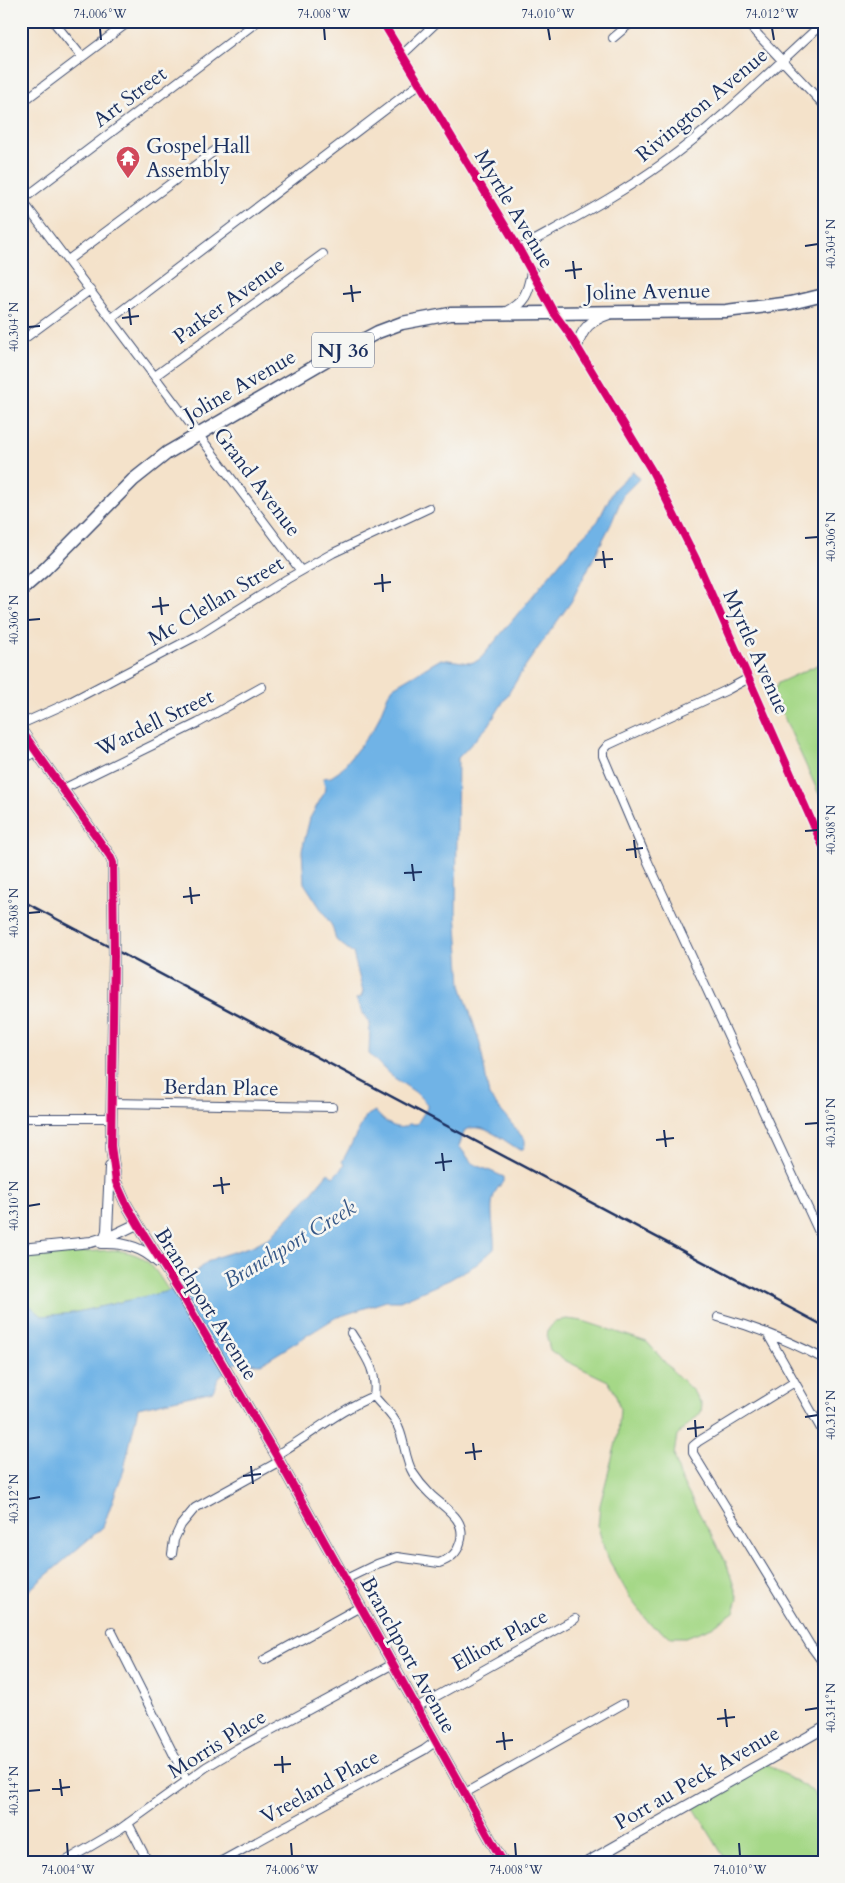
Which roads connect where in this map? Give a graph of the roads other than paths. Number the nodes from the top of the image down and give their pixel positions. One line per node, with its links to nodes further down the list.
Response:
1 (53, 21): 11 (street)
2 (130, 21): 11 (street)
3 (258, 21): 17 (street, Art Street)
4 (382, 21): 10 (street, Myrtle Avenue)
5 (438, 21): 10 (street)
6 (634, 21): 9 (street)
7 (745, 21): 12 (street)
8 (824, 22): 12 (street, Rivington Avenue)
9 (614, 38)
10 (402, 55): 13 (street, Myrtle Avenue)
11 (82, 57): 14 (street)
12 (782, 60): 15 (street); 18 (street, Rivington Avenue)
13 (419, 84): 18 (street, Myrtle Avenue); 27 (street)
14 (21, 103)
15 (824, 105)
16 (216, 149): 20 (street)
17 (22, 200): 20 (street, Grand Avenue)
18 (519, 249): 21 (street, Myrtle Avenue)
19 (324, 254): 30 (street, Parker Avenue)
20 (68, 260): 22 (street, Grand Avenue)
21 (532, 272): 24 (street, Myrtle Avenue); 25 (street)
22 (90, 290): 27 (street, Grand Avenue); 28 (street)
23 (824, 295): 26 (main road, Joline Avenue / NJ 36)
24 (554, 313): 25 (main road, Joline Avenue / NJ 36); 26 (main road, Joline Avenue / NJ 36); 29 (street, Myrtle Avenue)
25 (503, 314): 31 (main road, Joline Avenue / NJ 36)
26 (610, 314): 29 (street)
27 (112, 318): 30 (street, Grand Avenue)
28 (21, 341)
29 (577, 347): 35 (street, Myrtle Avenue)
30 (155, 376): 31 (street, Grand Avenue)
31 (199, 434): 33 (street, Grand Avenue); 34 (main road, Joline Avenue / NJ 36)
32 (429, 508): 33 (street, Mc Clellan Street)
33 (301, 571): 37 (street, Mc Clellan Street)
34 (21, 590)
35 (749, 678): 42 (street, Myrtle Avenue); 50 (street)
36 (262, 687): 41 (street, Wardell Street)
37 (21, 724)
38 (21, 730): 39 (street, Branchport Avenue)
39 (35, 752): 40 (street); 41 (street, Branchport Avenue)
40 (21, 761)
41 (63, 790): 43 (street, Branchport Avenue)
42 (824, 849)
43 (111, 1103): 44 (street, Berdan Place); 46 (street, Branchport Avenue)
44 (332, 1107)
45 (21, 1118): 46 (street)
46 (111, 1118): 47 (street, Branchport Avenue)
47 (111, 1146): 48 (street, Branchport Avenue); 49 (street)
48 (137, 1224): 49 (street); 53 (street, Branchport Avenue)
49 (104, 1239): 51 (street)
50 (824, 1243)
51 (80, 1244): 52 (street); 53 (street)
52 (21, 1249)
53 (166, 1270): 61 (street, Branchport Avenue)
54 (718, 1317): 55 (street)
55 (767, 1333): 57 (street); 58 (street)
56 (351, 1334): 59 (street)
57 (824, 1359)
58 (793, 1383): 60 (street); 69 (street)
59 (374, 1396): 61 (street); 63 (street)
60 (824, 1434)
61 (278, 1458): 62 (street); 63 (street, Branchport Avenue)
62 (172, 1554)
63 (346, 1579): 64 (street, Branchport Avenue)
64 (360, 1607): 67 (street); 68 (street, Branchport Avenue)
65 (575, 1618): 71 (street, Elliott Place)
66 (112, 1632): 74 (street)
67 (264, 1660)
68 (393, 1664): 71 (street, Branchport Avenue); 74 (street, Morris Place)
69 (824, 1664)
70 (623, 1704): 75 (street)
71 (417, 1707): 73 (street, Branchport Avenue)
72 (824, 1728): 81 (street, Port au Peck Avenue)
73 (436, 1741): 75 (street, Branchport Avenue); 79 (street, Vreeland Place)
74 (187, 1781): 76 (street, Morris Place)
75 (465, 1794): 80 (street, Branchport Avenue)
76 (128, 1824): 77 (street, Morris Place); 78 (street)
77 (64, 1862)
78 (148, 1862)
79 (220, 1862)
80 (503, 1862)
81 (588, 1862)

